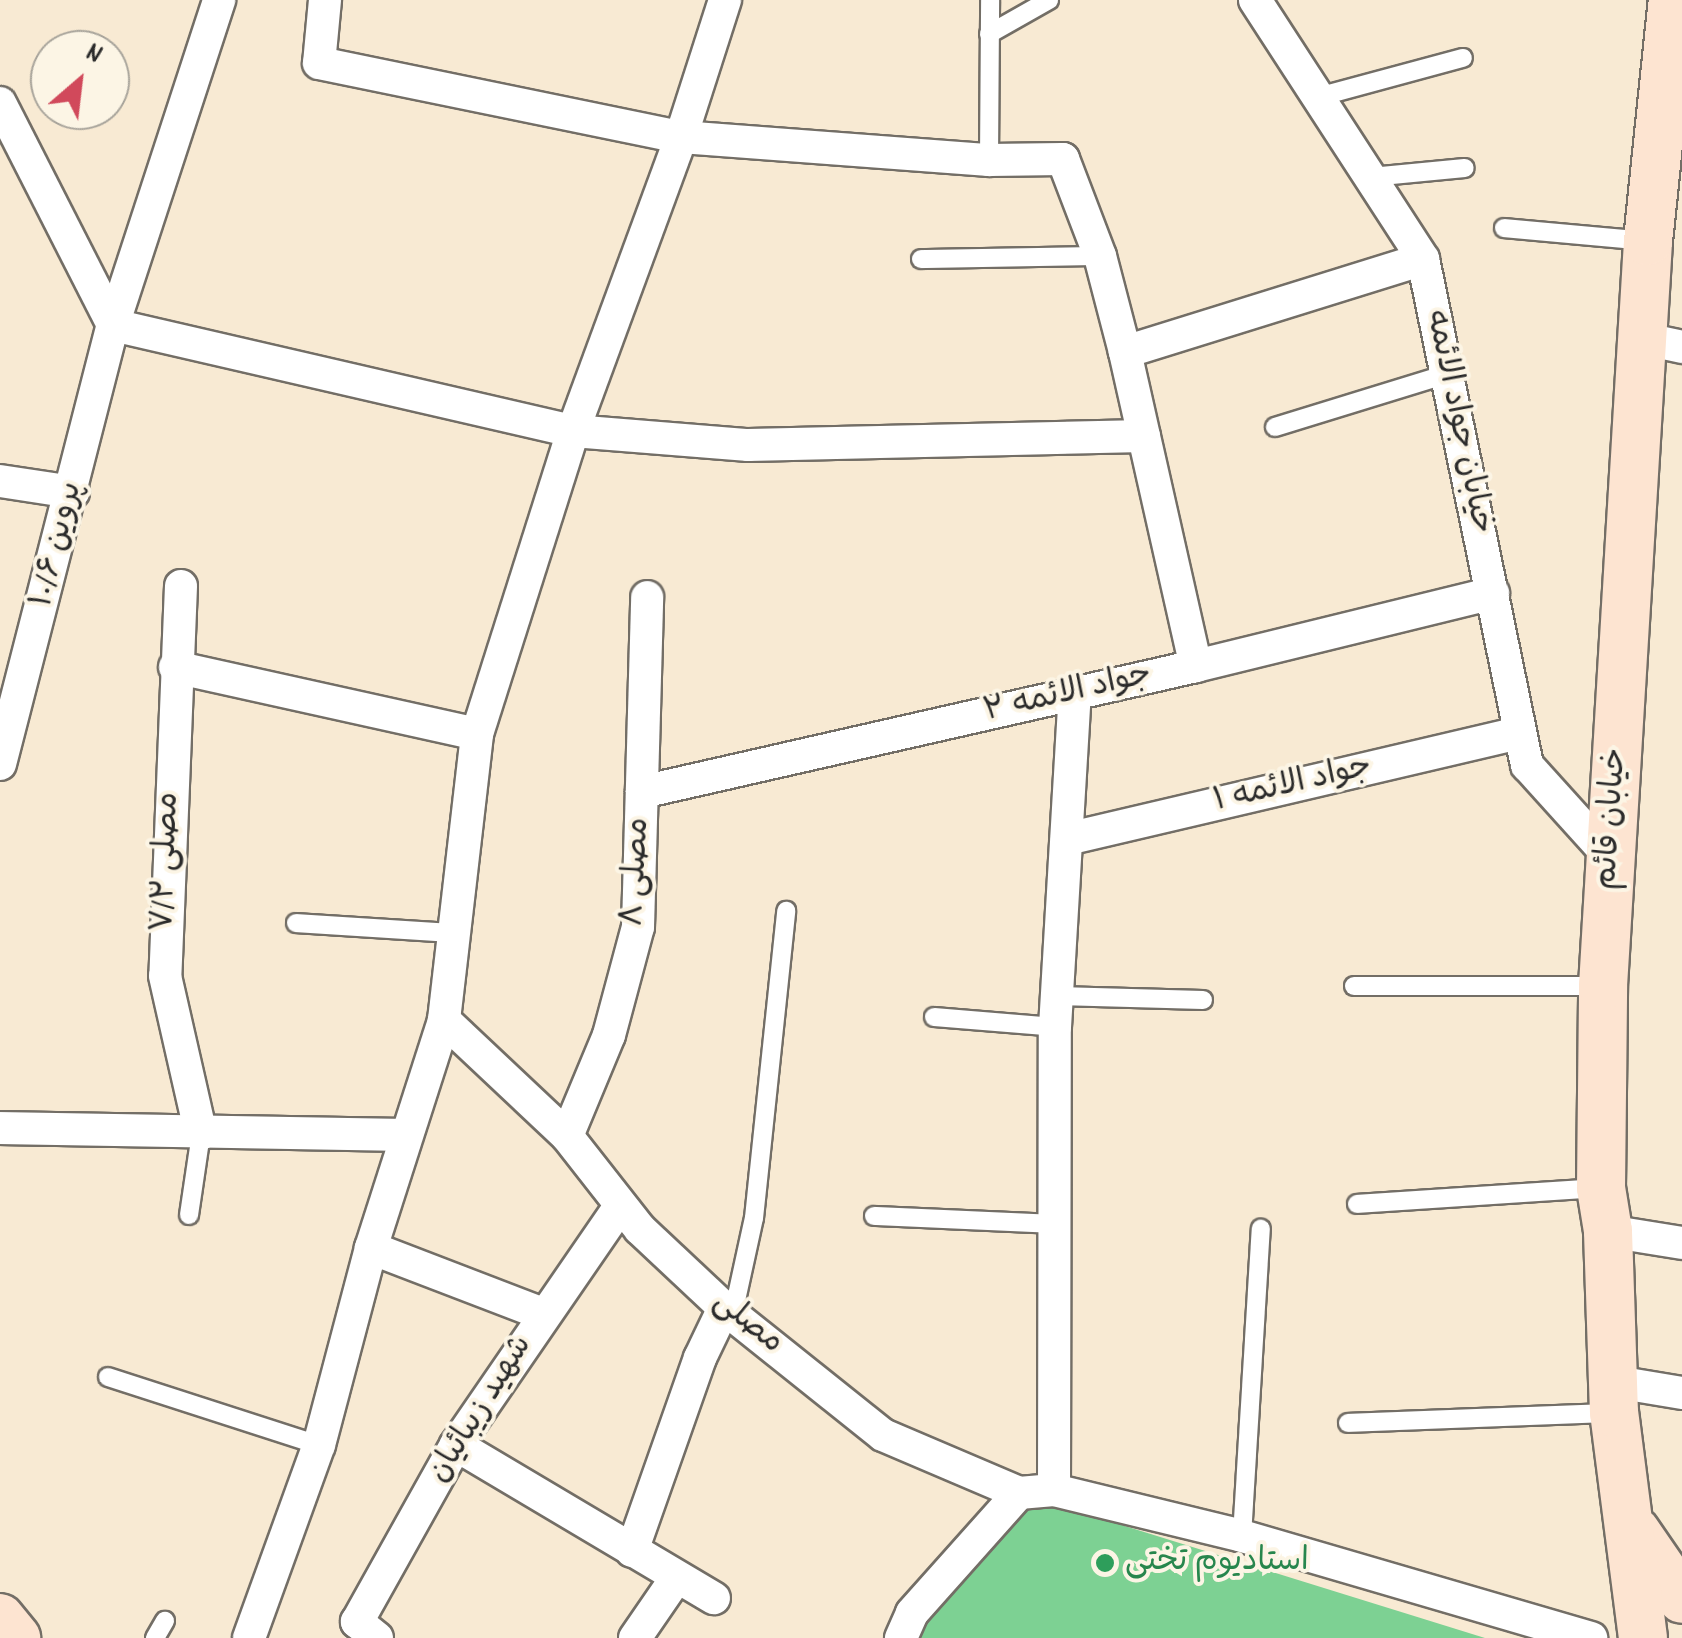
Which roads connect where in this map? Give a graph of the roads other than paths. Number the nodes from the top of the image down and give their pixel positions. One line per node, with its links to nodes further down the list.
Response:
1 (219, 0): 22 (street, پروین ۱۰/۶)
2 (325, 0): 12 (street)
3 (725, 0): 12 (street)
4 (990, 0): 8 (lane)
5 (1049, 0): 8 (lane)
6 (1255, 0): 10 (street, خیابان جواد الائمه)
7 (1673, 0): 16 (street, خیابان قائم)
8 (988, 34): 13 (lane)
9 (1463, 58): 10 (lane)
10 (1318, 96): 15 (street, خیابان جواد الائمه)
11 (0, 103): 22 (street)
12 (681, 137): 13 (street); 27 (street)
13 (989, 160): 19 (street)
14 (1465, 168): 15 (lane)
15 (1371, 177): 20 (street, خیابان جواد الائمه)
16 (1668, 190): 18 (street, خیابان قائم)
17 (1504, 228): 18 (lane)
18 (1648, 241): 23 (street, خیابان قائم)
19 (1100, 256): 21 (lane); 24 (street)
20 (1423, 258): 24 (street); 25 (street, خیابان جواد الائمه)
21 (921, 259)
22 (114, 325): 27 (street); 30 (street, پروین ۱۰/۶)
23 (1663, 343): 42 (street, خیابان قائم)
24 (1125, 352): 28 (street)
25 (1446, 374): 26 (lane); 32 (street, خیابان جواد الائمه)
26 (1275, 426)
27 (573, 431): 28 (street); 38 (street)
28 (1144, 436): 34 (street)
29 (0, 481): 30 (street)
30 (73, 492): 39 (street, پروین ۱۰/۶)
31 (181, 586): 35 (street, مصلی ۷/۲)
32 (1492, 593): 34 (street, جواد الائمه ۲); 37 (street, خیابان جواد الائمه)
33 (647, 596): 40 (street, مصلی ۸)
34 (1196, 666): 36 (street, جواد الائمه ۲)
35 (175, 667): 38 (street); 53 (street, مصلی ۷/۲)
36 (1075, 694): 40 (street, جواد الائمه ۲); 41 (street)
37 (1520, 733): 41 (street, جواد الائمه ۱); 42 (street, خیابان جواد الائمه)
38 (477, 734): 45 (street)
39 (0, 764)
40 (642, 792): 55 (street, مصلی ۸)
41 (1066, 839): 49 (street)
42 (1611, 858): 47 (street, خیابان قائم)
43 (786, 912): 65 (lane)
44 (296, 924): 45 (lane)
45 (451, 932): 51 (street)
46 (1354, 986): 47 (lane)
47 (1602, 986): 58 (street, خیابان قائم)
48 (1203, 1000): 49 (lane)
49 (1057, 1011): 50 (lane); 61 (street)
50 (934, 1017)
51 (444, 1020): 54 (street); 55 (street, مصلی)
52 (0, 1128): 53 (street)
53 (200, 1134): 54 (street); 59 (lane)
54 (405, 1136): 64 (street)
55 (567, 1136): 57 (street, مصلی)
56 (1357, 1204): 58 (lane)
57 (620, 1206): 65 (street, مصلی); 66 (street, شهید زیبائیان)
58 (1604, 1210): 63 (street); 69 (street, خیابان قائم)
59 (189, 1215)
60 (874, 1216): 61 (lane)
61 (1058, 1224): 73 (street)
62 (1260, 1229): 76 (lane)
63 (1682, 1244)
64 (371, 1248): 66 (street); 71 (street)
65 (729, 1311): 74 (street, مصلی); 77 (street)
66 (544, 1314): 72 (street, شهید زیبائیان)
67 (108, 1377): 71 (lane)
68 (1682, 1394): 69 (street)
69 (1615, 1397): 70 (lane); 75 (street, خیابان قائم)
70 (1348, 1424)
71 (319, 1445): 84 (street)
72 (456, 1446): 77 (street); 82 (street, شهید زیبائیان)
73 (1054, 1490): 74 (street, مصلی); 76 (street, مصلی)
74 (1019, 1493): 86 (street)
75 (1628, 1518): 80 (street); 88 (street, خیابان قائم)
76 (1242, 1536): 87 (street, مصلی)
77 (632, 1550): 78 (street)
78 (676, 1577): 79 (street); 85 (street)
79 (714, 1598)
80 (1682, 1599)
81 (0, 1618): 83 (street)
82 (361, 1633)
83 (16, 1638)
84 (249, 1638)
85 (636, 1638)
86 (901, 1638)
87 (1590, 1638)
88 (1643, 1638)

